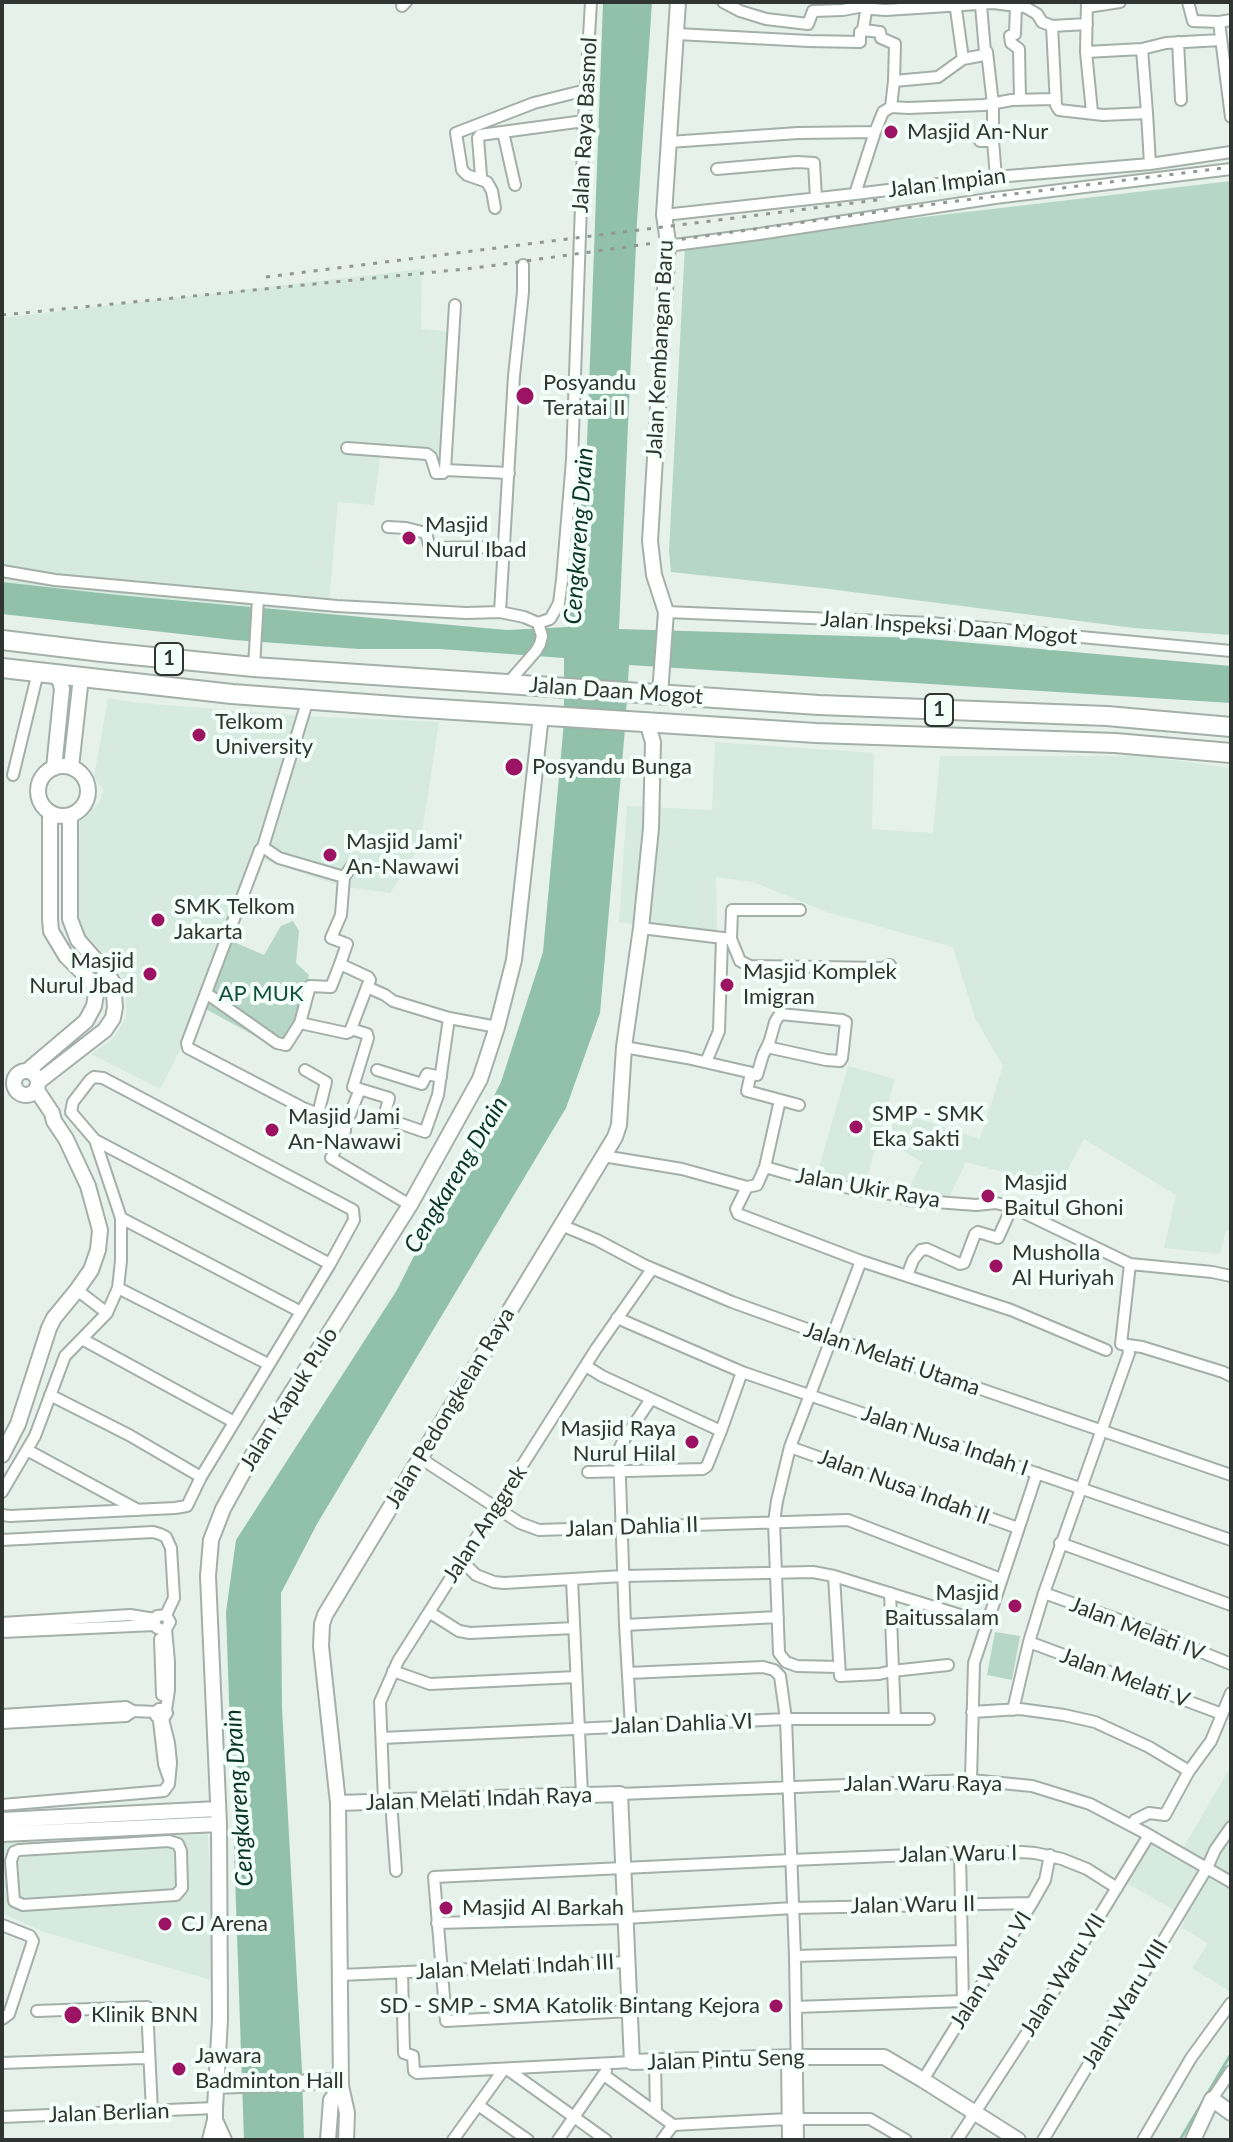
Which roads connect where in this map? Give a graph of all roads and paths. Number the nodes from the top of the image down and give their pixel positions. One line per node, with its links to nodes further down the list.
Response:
1 (591, 2): 26 (street, Jalan Raya Basmol)
2 (678, 2): 18 (main road, Jalan Kembangan Baru)
3 (723, 2): 8 (street)
4 (1036, 2): 12 (street)
5 (1120, 2): 11 (street)
6 (1188, 2): 14 (street)
7 (989, 3): 9 (street); 10 (street); 22 (street)
8 (868, 4): 9 (street); 17 (street)
9 (955, 4): 24 (street)
10 (1016, 5): 12 (street); 29 (street)
11 (1087, 5): 15 (street)
12 (1037, 14): 16 (street)
13 (1231, 20): 14 (street)
14 (1219, 22): 19 (street)
15 (1087, 24): 16 (street); 23 (street)
16 (1052, 26): 28 (street)
17 (863, 30): 18 (street); 25 (street)
18 (677, 34): 41 (main road, Jalan Kembangan Baru)
19 (1221, 40): 20 (street); 27 (street)
20 (1178, 42): 21 (street); 30 (street)
21 (1142, 49): 23 (street); 34 (street)
22 (985, 52): 24 (street); 31 (street)
23 (1086, 52): 33 (street)
24 (963, 59): 25 (street)
25 (894, 81): 32 (street)
26 (586, 90): 36 (street, Jalan Raya Basmol); 51 (street)
27 (1229, 94): 35 (street)
28 (1055, 99): 29 (street); 33 (street)
29 (1020, 100): 31 (street)
30 (1181, 100)
31 (993, 104): 32 (street); 40 (street)
32 (891, 107): 38 (street)
33 (1092, 112): 34 (street)
34 (1147, 113): 43 (street)
35 (1231, 117)
36 (584, 121): 37 (street); 65 (street, Jalan Raya Basmol)
37 (503, 132): 46 (street); 48 (street)
38 (875, 132): 41 (street); 49 (street)
39 (980, 141): 40 (street)
40 (993, 141): 47 (street)
41 (669, 142): 52 (main road, Jalan Kembangan Baru)
42 (1231, 152): 43 (street, Jalan Impian)
43 (1150, 164): 47 (street, Jalan Impian)
44 (717, 169): 50 (street)
45 (1231, 169): 53 (street)
46 (481, 176)
47 (996, 177): 49 (street, Jalan Impian)
48 (515, 185)
49 (855, 194): 50 (street, Jalan Impian)
50 (816, 198): 52 (street, Jalan Impian)
51 (495, 208)
52 (664, 215): 53 (main road, Jalan Kembangan Baru)
53 (667, 246): 64 (main road, Jalan Kembangan Baru)
54 (523, 265): 58 (street)
55 (455, 305): 57 (street)
56 (347, 448): 57 (street)
57 (445, 470): 58 (street)
58 (509, 473): 60 (street)
59 (388, 527): 60 (street)
60 (505, 547): 63 (street)
61 (2, 571): 62 (street)
62 (258, 602): 63 (street); 69 (street)
63 (500, 612): 65 (street)
64 (666, 617): 68 (street, Jalan Inspeksi Daan Mogot); 74 (main road, Jalan Kembangan Baru)
65 (539, 625): 73 (street, Jalan Raya Basmol)
66 (2, 640): 67 (highway, Jalan Daan Mogot / 1)
67 (83, 650): 69 (highway, Jalan Daan Mogot / 1); 72 (highway)
68 (1231, 651)
69 (255, 658): 73 (highway, Jalan Daan Mogot / 1)
70 (2, 668): 71 (highway, Jalan Daan Mogot / 1)
71 (46, 673): 72 (highway, Jalan Daan Mogot / 1); 81 (main road); 82 (street)
72 (81, 677): 75 (highway, Jalan Daan Mogot / 1); 80 (main road)
73 (508, 683): 74 (highway, Jalan Daan Mogot / 1)
74 (653, 694): 78 (highway, Jalan Daan Mogot / 1)
75 (308, 699): 76 (highway, Jalan Daan Mogot / 1); 85 (street)
76 (551, 716): 77 (highway, Jalan Daan Mogot / 1); 97 (main road, Jalan Kapuk Pulo)
77 (651, 722): 79 (highway, Jalan Daan Mogot / 1); 89 (main road, Jalan Pedongkelan Raya)
78 (1231, 727)
79 (1231, 753)
80 (71, 767): 81 (main road); 84 (main road)
81 (54, 768): 83 (main road)
82 (13, 775)
83 (50, 813): 84 (main road); 106 (main road)
84 (70, 815): 108 (main road)
85 (263, 847): 87 (street); 94 (street)
86 (354, 863): 87 (street)
87 (344, 877): 91 (street)
88 (800, 910): 90 (street)
89 (641, 928): 90 (street); 99 (main road, Jalan Pedongkelan Raya)
90 (727, 938): 92 (street); 101 (street)
91 (340, 964): 93 (street); 96 (street)
92 (890, 965)
93 (367, 987): 95 (street); 98 (street)
94 (206, 993): 96 (street); 112 (street)
95 (449, 1018): 97 (street); 107 (street)
96 (300, 1023): 98 (street)
97 (497, 1027): 118 (main road, Jalan Kapuk Pulo)
98 (351, 1029): 109 (street)
99 (624, 1047): 101 (street); 115 (main road, Jalan Pedongkelan Raya)
100 (767, 1047): 100 (street); 105 (street)
101 (706, 1062): 105 (street)
102 (2, 1067): 106 (main road)
103 (305, 1070): 112 (street)
104 (377, 1070): 107 (street)
105 (751, 1073): 110 (street)
106 (21, 1074): 108 (main road); 108 (main road)
107 (441, 1077): 109 (street)
108 (34, 1088): 129 (main road)
109 (360, 1089): 113 (street)
110 (780, 1100): 111 (street); 116 (street)
111 (799, 1105)
112 (318, 1114): 113 (street)
113 (344, 1130): 118 (street)
114 (95, 1140): 120 (street); 123 (street); 123 (street)
115 (603, 1156): 117 (street); 121 (main road, Jalan Pedongkelan Raya)
116 (765, 1167): 117 (street, Jalan Ukir Raya); 119 (street, Jalan Ukir Raya)
117 (747, 1187): 122 (street)
118 (410, 1205): 214 (main road, Jalan Kapuk Pulo)
119 (1012, 1207): 124 (street, Jalan Ukir Raya); 126 (street)
120 (121, 1218): 128 (street); 130 (street)
121 (561, 1225): 125 (street, Jalan Melati Utama); 150 (main road, Jalan Pedongkelan Raya)
122 (861, 1261): 126 (street); 133 (street)
123 (330, 1264): 130 (street)
124 (1130, 1264): 127 (street, Jalan Ukir Raya); 135 (street)
125 (652, 1269): 132 (street, Jalan Anggrek); 133 (street, Jalan Melati Utama)
126 (907, 1276): 136 (street)
127 (1231, 1276)
128 (118, 1288): 131 (street); 137 (street)
129 (77, 1290): 131 (street); 149 (main road)
130 (301, 1312): 137 (street)
131 (107, 1313): 134 (street)
132 (617, 1318): 138 (street, Jalan Anggrek); 139 (street, Jalan Nusa Indah I)
133 (832, 1338): 142 (street); 145 (street, Jalan Melati Utama)
134 (82, 1339): 141 (street); 144 (street)
135 (1128, 1346): 140 (street); 145 (street)
136 (1106, 1350)
137 (268, 1364): 144 (street)
138 (586, 1366): 143 (street); 158 (street, Jalan Anggrek)
139 (742, 1372): 142 (street, Jalan Nusa Indah I); 146 (street)
140 (1231, 1376)
141 (50, 1395): 148 (street); 155 (street)
142 (809, 1395): 147 (street); 153 (street, Jalan Nusa Indah I)
143 (651, 1399): 146 (street); 151 (street)
144 (234, 1422): 155 (street)
145 (1102, 1430): 154 (street, Jalan Melati Utama); 156 (street)
146 (721, 1431): 151 (street)
147 (790, 1447): 161 (street); 163 (street, Jalan Nusa Indah II)
148 (27, 1450): 157 (street); 159 (street)
149 (2, 1455)
150 (420, 1458): 158 (street, Jalan Dahlia II); 212 (main road, Jalan Pedongkelan Raya)
151 (620, 1471): 152 (street); 162 (street)
152 (588, 1472)
153 (1037, 1473): 156 (street, Jalan Nusa Indah I); 163 (street)
154 (1231, 1475)
155 (201, 1477): 159 (street)
156 (1080, 1488): 165 (street, Jalan Nusa Indah I); 166 (street)
157 (2, 1492)
158 (496, 1507): 162 (street, Jalan Dahlia II); 167 (street, Jalan Anggrek)
159 (138, 1510): 160 (street)
160 (2, 1515)
161 (774, 1522): 162 (street, Jalan Dahlia II); 168 (street); 172 (street, Jalan Dahlia II)
162 (622, 1527): 169 (street)
163 (1018, 1528): 172 (street)
164 (2, 1540): 180 (street)
165 (1231, 1540)
166 (1060, 1543): 174 (street); 175 (street)
167 (461, 1560): 171 (street); 176 (street, Jalan Anggrek)
168 (775, 1573): 169 (street); 170 (street); 177 (street)
169 (623, 1576): 171 (street); 181 (street)
170 (834, 1576): 173 (street); 187 (street)
171 (572, 1579): 182 (street)
172 (1001, 1579): 179 (street)
173 (890, 1593): 179 (street); 189 (street)
174 (1044, 1593): 184 (street); 185 (street, Jalan Melati IV)
175 (1231, 1605)
176 (429, 1612): 182 (street); 188 (street, Jalan Anggrek)
177 (778, 1617): 181 (street); 187 (street)
178 (2, 1623): 180 (street)
179 (986, 1623): 195 (street)
180 (160, 1624): 183 (street); 196 (street)
181 (625, 1625): 190 (street)
182 (574, 1628): 191 (street)
183 (2, 1632)
184 (1029, 1642): 193 (street); 197 (street, Jalan Melati V)
185 (1231, 1664)
186 (948, 1665): 189 (street)
187 (838, 1667): 189 (street)
188 (393, 1671): 191 (street); 205 (street, Jalan Anggrek)
189 (892, 1671): 200 (street)
190 (628, 1673): 199 (street); 203 (street)
191 (576, 1677): 204 (street)
192 (1231, 1693): 197 (street)
193 (1013, 1710): 195 (street); 206 (street)
194 (133, 1711): 196 (street); 198 (street); 202 (street)
195 (972, 1712): 207 (street)
196 (161, 1714): 213 (street)
197 (1222, 1714): 206 (street)
198 (2, 1715)
199 (786, 1719): 200 (street, Jalan Dahlia VI); 203 (street, Jalan Dahlia VI); 208 (street)
200 (895, 1719): 201 (street, Jalan Dahlia VI)
201 (929, 1719)
202 (2, 1723)
203 (631, 1727): 204 (street, Jalan Dahlia VI)
204 (578, 1728): 205 (street, Jalan Dahlia VI); 210 (street)
205 (382, 1738): 211 (street, Jalan Anggrek)
206 (1189, 1771): 217 (street)
207 (971, 1780): 208 (street, Jalan Waru Raya); 217 (street, Jalan Waru Raya)
208 (788, 1787): 209 (street, Jalan Waru Raya); 224 (street)
209 (620, 1794): 210 (main road, Jalan Melati Indah Raya); 225 (main road)
210 (582, 1795): 211 (main road, Jalan Melati Indah Raya)
211 (387, 1802): 212 (main road, Jalan Melati Indah Raya); 227 (street, Jalan Anggrek)
212 (338, 1803): 241 (main road, Jalan Pedongkelan Raya)
213 (2, 1805)
214 (218, 1816): 216 (main road); 261 (main road, Jalan Kapuk Pulo)
215 (2, 1820): 216 (main road)
216 (97, 1822): 219 (main road); 221 (street)
217 (1131, 1825): 220 (street, Jalan Waru Raya)
218 (1231, 1827): 226 (street, Jalan Waru VIII)
219 (2, 1834)
220 (1149, 1835): 226 (street, Jalan Waru Raya); 229 (street, Jalan Waru VII)
221 (98, 1845): 221 (street)
222 (960, 1853): 223 (street, Jalan Waru I); 224 (street, Jalan Waru I); 231 (street)
223 (1050, 1855): 229 (street, Jalan Waru I); 230 (street, Jalan Waru VI)
224 (791, 1860): 225 (street, Jalan Waru I); 232 (street)
225 (623, 1868): 233 (main road); 234 (street, Jalan Waru I)
226 (1207, 1868): 228 (street, Jalan Waru Raya); 288 (street, Jalan Waru VIII)
227 (396, 1871)
228 (1231, 1882)
229 (1117, 1888): 266 (street, Jalan Waru VII)
230 (1032, 1903): 231 (street, Jalan Waru II); 247 (street, Jalan Waru VI)
231 (961, 1904): 232 (street, Jalan Waru II); 236 (street)
232 (793, 1908): 233 (street, Jalan Waru II); 237 (street)
233 (626, 1918): 234 (street, Jalan Waru II); 238 (main road)
234 (437, 1923): 239 (street)
235 (2, 1925): 248 (street)
236 (962, 1951): 237 (street); 242 (street)
237 (795, 1956): 244 (street)
238 (628, 1962): 239 (street, Jalan Melati Indah III); 246 (main road)
239 (442, 1971): 240 (street, Jalan Melati Indah III); 246 (street)
240 (402, 1972): 241 (street, Jalan Melati Indah III); 255 (street, Jalan Melati Indah III)
241 (341, 1975): 260 (main road, Jalan Pedongkelan Raya)
242 (963, 2001): 244 (street); 247 (street)
243 (1231, 2003): 289 (street)
244 (796, 2007): 249 (street)
245 (37, 2011): 250 (street)
246 (630, 2011): 252 (main road)
247 (964, 2014): 259 (street, Jalan Waru VI)
248 (2, 2019)
249 (791, 2057): 251 (main road, Jalan Pintu Seng); 259 (main road, Jalan Pintu Seng); 271 (street)
250 (149, 2059): 253 (street); 264 (street)
251 (655, 2061): 252 (main road, Jalan Pintu Seng); 265 (street)
252 (632, 2062): 254 (street, Jalan Pintu Seng)
253 (2, 2063)
254 (612, 2063): 256 (street, Jalan Pintu Seng); 258 (street)
255 (414, 2068): 256 (street, Jalan Pintu Seng)
256 (505, 2069): 263 (street); 270 (street)
257 (1231, 2071): 262 (street)
258 (604, 2075): 265 (street); 270 (street)
259 (923, 2080): 266 (main road, Jalan Pintu Seng)
260 (338, 2083): 261 (main road); 276 (main road); 277 (main road)
261 (218, 2085): 268 (main road, Jalan Kapuk Pulo)
262 (1212, 2099): 267 (main road); 273 (main road)
263 (478, 2105): 278 (street); 279 (street)
264 (152, 2111): 268 (street, Jalan Berlian); 269 (street, Jalan Berlian)
265 (656, 2113): 272 (street)
266 (974, 2113): 286 (street, Jalan Waru VII); 287 (main road, Jalan Pintu Seng)
267 (1231, 2113)
268 (215, 2114): 274 (main road, Jalan Kapuk Pulo); 275 (main road, Jalan Kapuk Pulo)
269 (2, 2117)
270 (574, 2118): 280 (street); 281 (street)
271 (792, 2119): 272 (street); 283 (street); 284 (street); 285 (street)
272 (673, 2125): 282 (street)
273 (1197, 2138)
274 (210, 2140)
275 (224, 2140)
276 (328, 2140)
277 (346, 2140)
278 (454, 2140)
279 (528, 2140)
280 (558, 2140)
281 (606, 2140)
282 (662, 2140)
283 (788, 2140)
284 (798, 2140)
285 (906, 2140)
286 (957, 2140)
287 (1018, 2140)
288 (1043, 2140)
289 (1143, 2140)

